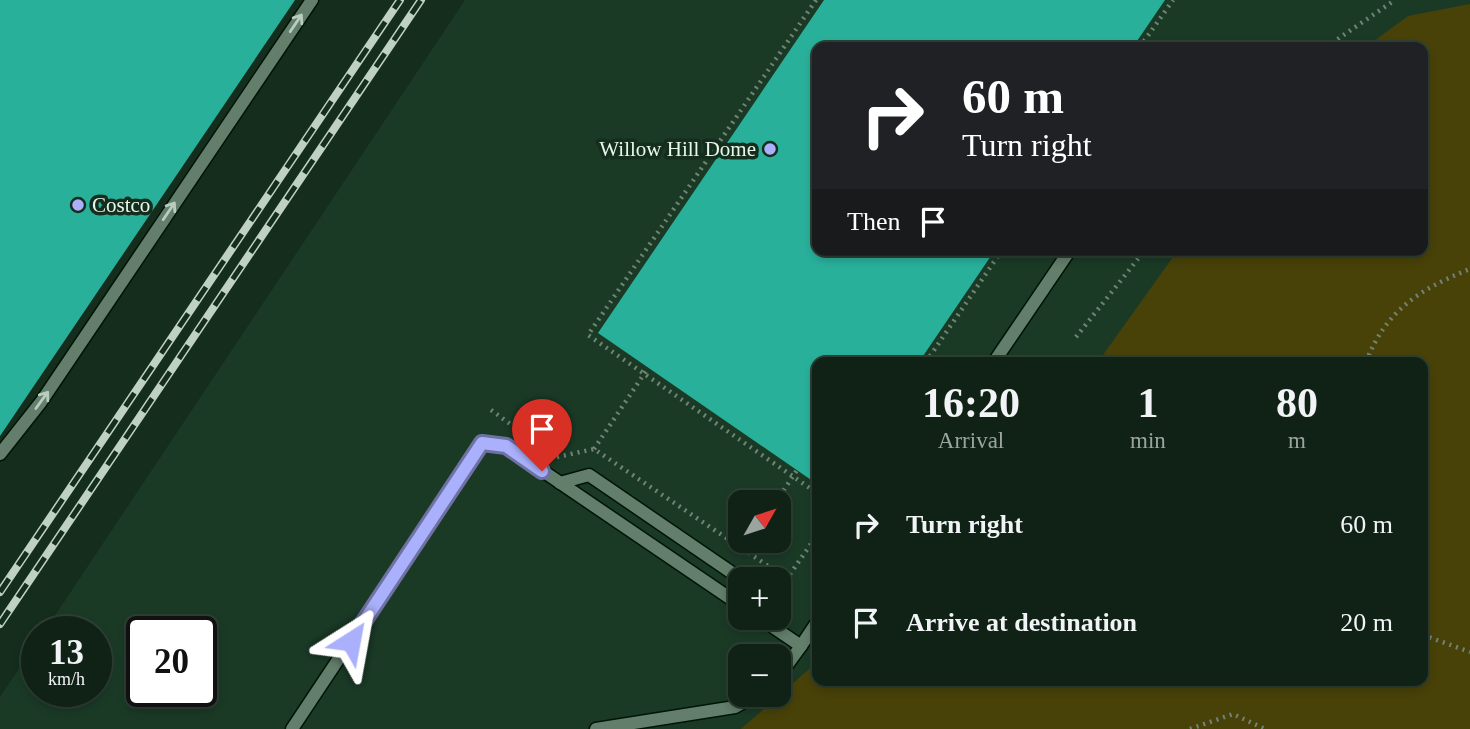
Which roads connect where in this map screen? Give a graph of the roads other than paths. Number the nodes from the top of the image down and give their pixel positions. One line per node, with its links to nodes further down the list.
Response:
1 (312, 0): 4 (lane, one-way to 1)
2 (1066, 256): 3 (lane)
3 (996, 357)
4 (0, 454)
5 (560, 483): 6 (lane); 7 (lane); 13 (lane)
6 (728, 570)
7 (728, 597)
8 (778, 630): 10 (lane)
9 (812, 630): 10 (lane)
10 (801, 646): 11 (lane)
11 (791, 660)
12 (736, 707): 14 (lane)
13 (292, 729)
14 (596, 729)

